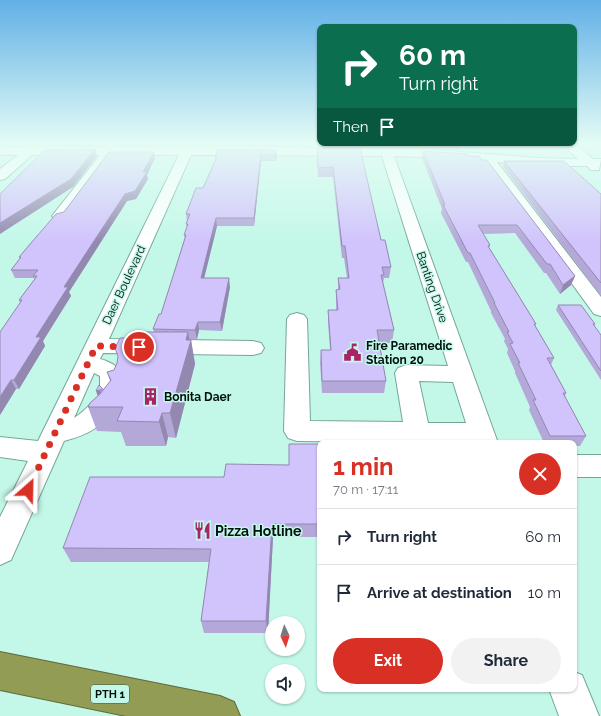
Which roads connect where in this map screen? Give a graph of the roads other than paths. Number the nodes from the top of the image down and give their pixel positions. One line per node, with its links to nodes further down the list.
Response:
1 (90, 176): 5 (street)
2 (175, 176): 9 (street, Daer Boulevard)
3 (395, 176): 10 (street, Banting Drive)
4 (501, 176): 6 (street)
5 (60, 216)
6 (601, 310)
7 (297, 319): 11 (street)
8 (253, 348): 9 (street)
9 (91, 356): 13 (street, Daer Boulevard); 13 (street)
10 (461, 374): 11 (street); 12 (street, Banting Drive)
11 (418, 432): 12 (street)
12 (483, 438)
13 (51, 442): 14 (street); 17 (street, Daer Boulevard)
14 (0, 446)
15 (577, 466): 16 (street)
16 (601, 466)
17 (0, 550)
18 (0, 671): 19 (highway, PTH 1)
19 (220, 716)

